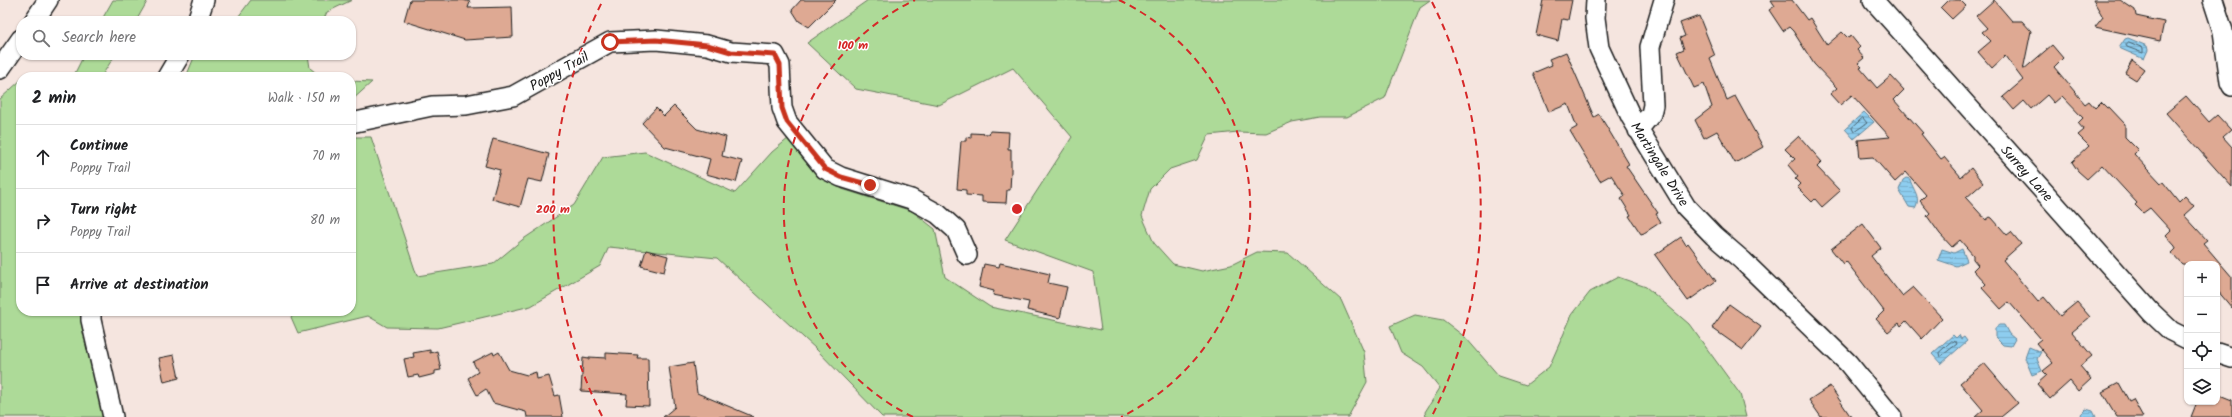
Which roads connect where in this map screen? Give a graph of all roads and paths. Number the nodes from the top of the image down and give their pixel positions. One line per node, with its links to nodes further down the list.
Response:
1 (48, 0): 7 (street)
2 (204, 0): 8 (street)
3 (1596, 0): 15 (street, Martingale Drive)
4 (1664, 0): 15 (street)
5 (1873, 0): 18 (street, Surrey Lane)
6 (2213, 0): 13 (street)
7 (37, 16)
8 (199, 16)
9 (16, 46): 11 (street)
10 (177, 60): 12 (street)
11 (0, 69)
12 (170, 72)
13 (2232, 86)
14 (356, 122): 16 (street, Poppy Trail)
15 (1638, 130): 22 (street, Martingale Drive)
16 (967, 255)
17 (91, 316): 21 (street)
18 (2184, 338)
19 (2220, 354): 20 (street)
20 (2232, 358)
21 (113, 417)
22 (1892, 417)

